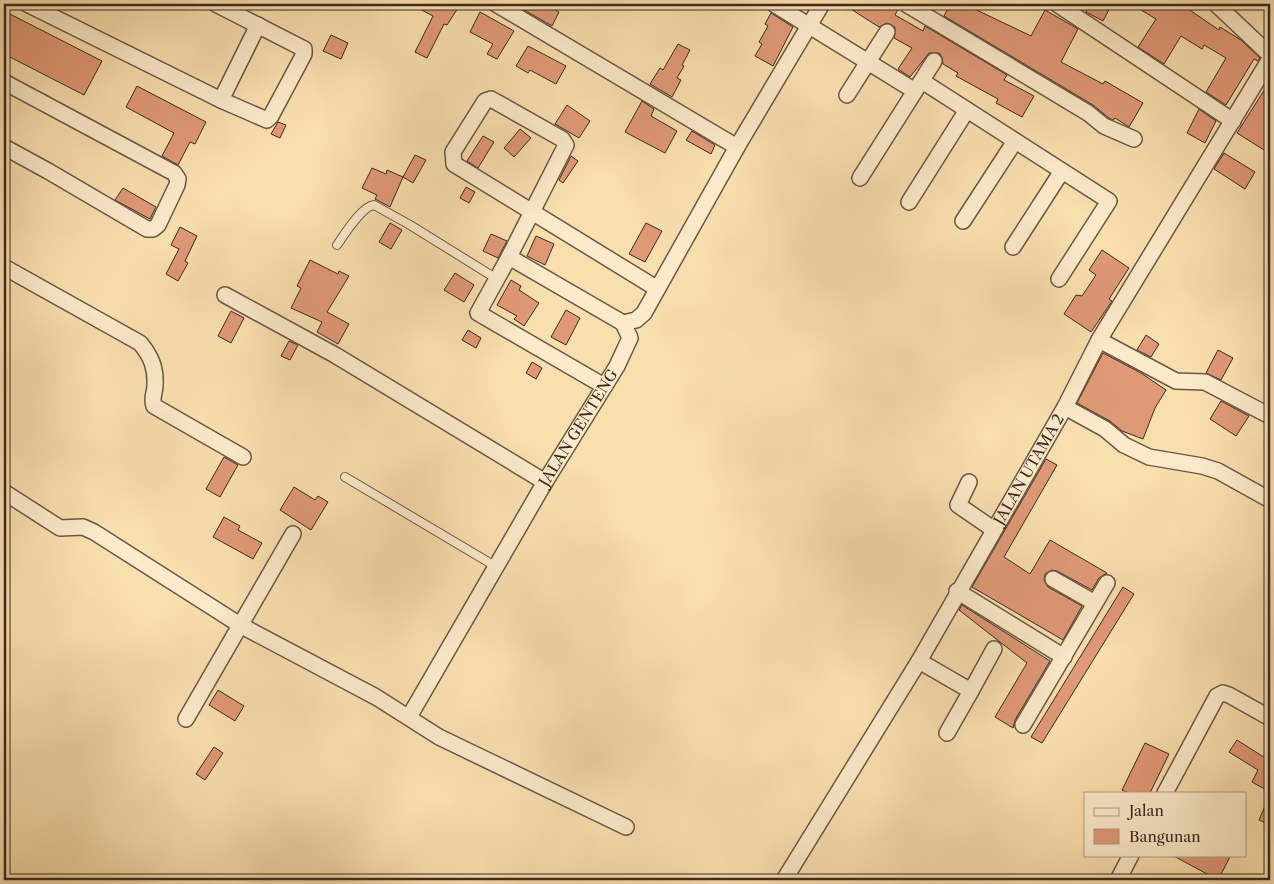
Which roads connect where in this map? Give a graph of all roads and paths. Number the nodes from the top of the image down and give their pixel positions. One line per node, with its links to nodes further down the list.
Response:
1 (27, 4): 19 (street)
2 (216, 4): 10 (street)
3 (496, 4): 25 (street)
4 (774, 4): 9 (street)
5 (822, 4): 9 (street)
6 (906, 4): 22 (street)
7 (1057, 4): 21 (street)
8 (1216, 4): 12 (street)
9 (810, 24): 15 (street); 25 (street)
10 (258, 25): 19 (street); 19 (street)
11 (887, 32): 15 (street)
12 (1270, 55)
13 (1270, 59): 21 (street, JALAN UTAMA 2)
14 (934, 61): 17 (street)
15 (868, 62): 17 (street); 18 (street)
16 (4, 82): 24 (street)
17 (918, 86): 20 (street); 27 (street)
18 (846, 95)
19 (221, 100)
20 (967, 110): 23 (street); 28 (street)
21 (1233, 121): 40 (street, JALAN UTAMA 2)
22 (1134, 139)
23 (1015, 141): 26 (street); 30 (street)
24 (4, 147)
25 (737, 147): 37 (street)
26 (1062, 171): 32 (street); 36 (street)
27 (860, 178)
28 (909, 202)
29 (532, 210): 29 (street); 33 (street); 37 (street)
30 (963, 221)
31 (337, 245): 35 (lane)
32 (1014, 247)
33 (509, 257): 35 (street); 39 (street)
34 (4, 268): 44 (street)
35 (497, 279): 41 (street)
36 (1059, 279)
37 (656, 288): 39 (street)
38 (225, 295): 46 (street)
39 (623, 323): 41 (street, JALAN GENTENG)
40 (1099, 340): 42 (street, JALAN UTAMA 2); 43 (street)
41 (604, 386): 46 (street, JALAN GENTENG)
42 (1065, 407): 49 (street); 50 (street, JALAN UTAMA 2)
43 (1270, 416)
44 (243, 457)
45 (345, 477): 52 (lane)
46 (545, 482): 52 (street, JALAN GENTENG)
47 (969, 482): 50 (street)
48 (4, 492): 57 (street)
49 (1270, 500)
50 (993, 529): 55 (street, JALAN UTAMA 2)
51 (293, 534): 57 (street)
52 (496, 566): 62 (street, JALAN GENTENG)
53 (1053, 579): 56 (street)
54 (1107, 583): 56 (street)
55 (957, 591): 59 (street); 60 (street, JALAN UTAMA 2)
56 (1095, 603): 59 (street)
57 (240, 625): 62 (street); 64 (street)
58 (994, 649): 61 (street)
59 (1064, 657): 65 (street)
60 (919, 661): 61 (street); 70 (street, JALAN UTAMA 2)
61 (971, 691): 66 (street)
62 (409, 717): 68 (street)
63 (1270, 718): 67 (street)
64 (186, 719)
65 (1023, 725)
66 (947, 733)
67 (1166, 792)
68 (626, 827)
69 (1130, 856): 71 (street)
70 (784, 880)
71 (1118, 880)

